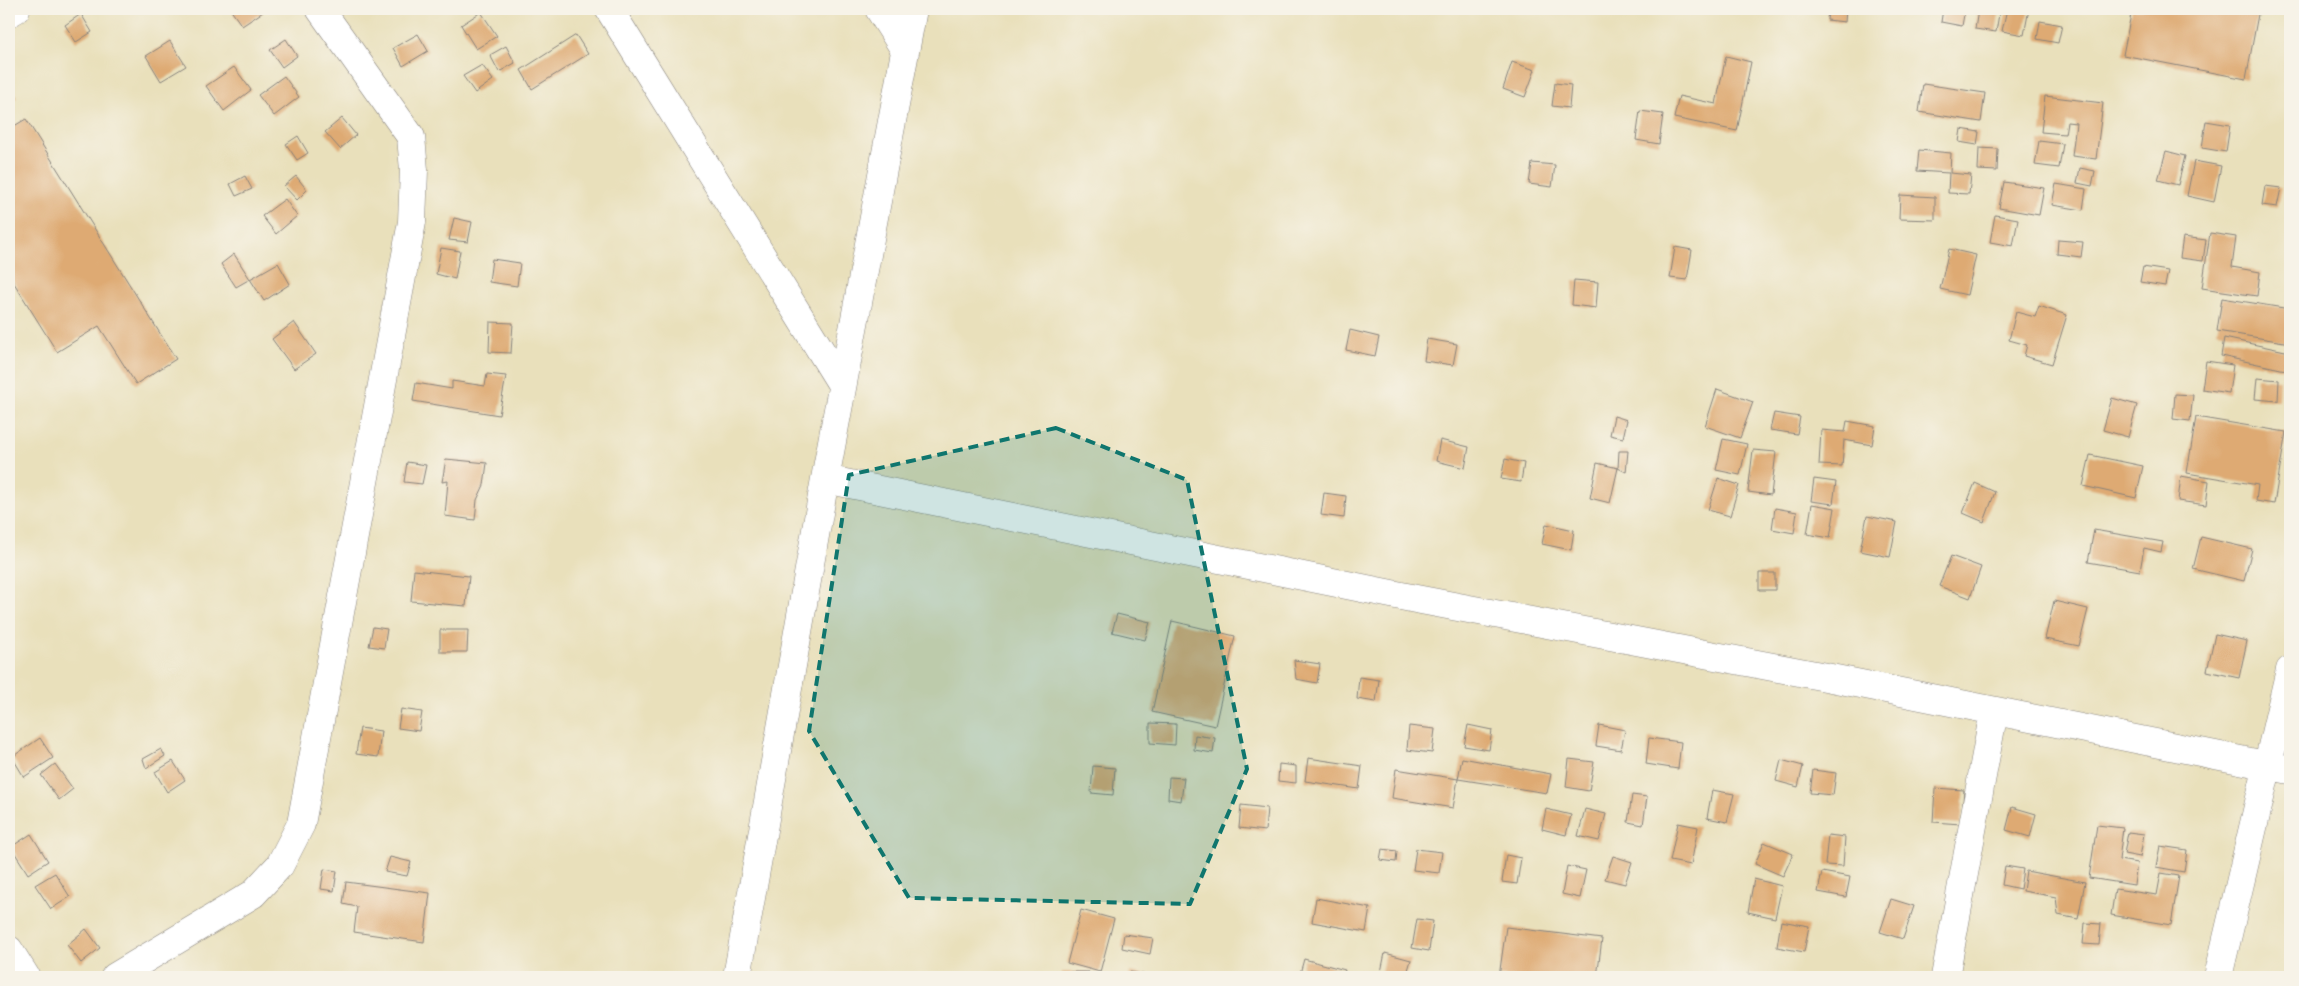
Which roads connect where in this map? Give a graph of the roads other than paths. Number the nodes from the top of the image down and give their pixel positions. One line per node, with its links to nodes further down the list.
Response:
1 (16, 9): 6 (street)
2 (320, 9): 15 (street)
3 (609, 9): 8 (street)
4 (879, 9): 7 (street)
5 (913, 9): 7 (street)
6 (9, 13)
7 (905, 50): 8 (street)
8 (842, 385): 9 (street)
9 (825, 479): 11 (street); 16 (street)
10 (2290, 670): 12 (street)
11 (1994, 711): 12 (street); 17 (street)
12 (2280, 768): 18 (street)
13 (9, 950): 14 (street)
14 (26, 977)
15 (115, 977)
16 (737, 977)
17 (1945, 977)
18 (2218, 977)

